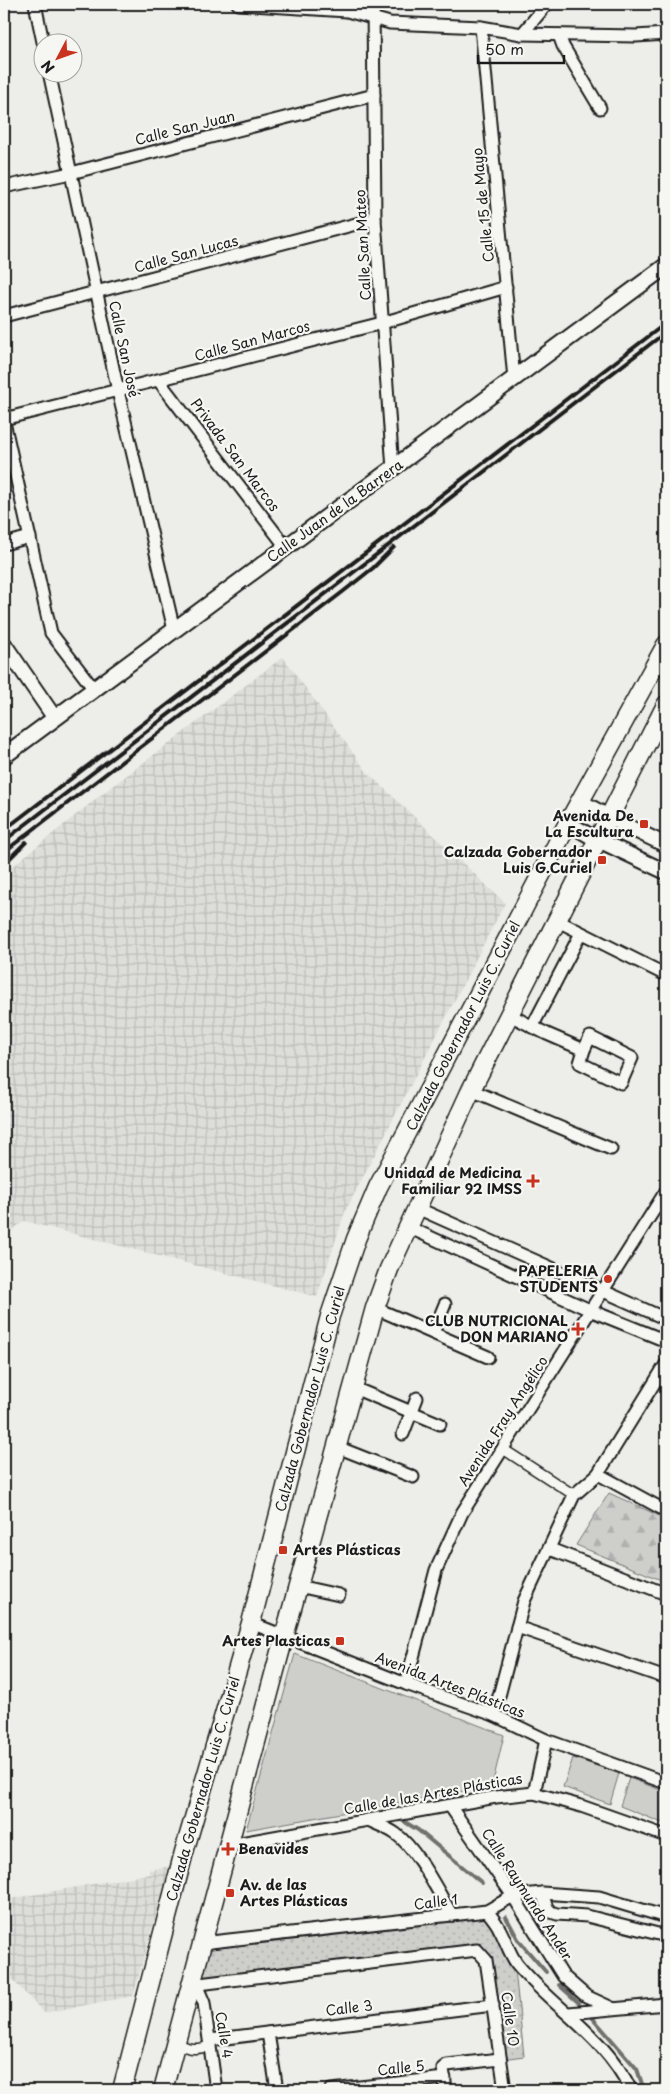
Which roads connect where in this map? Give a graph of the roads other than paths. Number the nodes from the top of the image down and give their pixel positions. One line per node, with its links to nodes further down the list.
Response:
1 (34, 4): 8 (street)
2 (238, 4): 5 (street)
3 (373, 4): 6 (street, Calle San Mateo)
4 (547, 4): 9 (street)
5 (346, 7): 6 (street)
6 (373, 18): 7 (street); 13 (street, Calle San Mateo)
7 (481, 27): 9 (street); 19 (street, Calle 15 de Mayo)
8 (41, 32)
9 (522, 34): 11 (street)
10 (666, 34): 11 (street)
11 (559, 35): 14 (street)
12 (51, 82): 15 (street, Calle San José)
13 (374, 95): 15 (street, Calle San Juan); 17 (street, Calle San Mateo)
14 (600, 108)
15 (71, 173): 16 (street, Calle San Juan); 20 (street, Calle San José)
16 (4, 187)
17 (375, 219): 20 (street, Calle San Lucas); 22 (street, Calle San Mateo)
18 (666, 266): 23 (main road, Calle Juan de la Barrera)
19 (506, 287): 22 (street, Calle San Marcos); 23 (street, Calle 15 de Mayo)
20 (97, 292): 21 (street, Calle San Lucas); 25 (street, Calle San José)
21 (4, 316)
22 (382, 323): 24 (street, Calle San Marcos); 27 (street, Calle San Mateo)
23 (514, 380): 27 (main road, Calle Juan de la Barrera)
24 (159, 381): 25 (street, Calle San Marcos); 30 (street, Privada San Marcos)
25 (118, 391): 26 (street, Calle San Marcos); 31 (street, Calle San José)
26 (4, 420): 28 (street)
27 (393, 469): 30 (main road, Calle Juan de la Barrera)
28 (30, 537): 29 (street); 34 (street)
29 (4, 544)
30 (286, 546): 31 (main road, Calle Juan de la Barrera)
31 (174, 630): 34 (main road, Calle Juan de la Barrera)
32 (4, 644): 36 (street)
33 (666, 645): 38 (main road, Calzada Gobernador Luis C. Curiel)
34 (93, 688): 36 (main road, Calle Juan de la Barrera)
35 (666, 705): 39 (main road)
36 (54, 716): 37 (main road, Calle Juan de la Barrera)
37 (4, 756)
38 (581, 802): 39 (street); 40 (main road, Calzada Gobernador Luis C. Curiel)
39 (610, 818): 41 (main road); 42 (street)
40 (568, 823): 41 (street); 79 (main road, Calzada Gobernador Luis C. Curiel)
41 (598, 840): 43 (street); 44 (main road)
42 (666, 845)
43 (666, 872)
44 (558, 921): 45 (street); 47 (main road)
45 (581, 933): 46 (street); 48 (street)
46 (666, 975)
47 (508, 1014): 48 (street); 50 (main road)
48 (532, 1027): 49 (street)
49 (584, 1050): 49 (street)
50 (471, 1090): 51 (street); 53 (main road)
51 (611, 1149)
52 (666, 1192): 55 (street, Avenida Fray Angélico)
53 (417, 1208): 54 (main road); 55 (street)
54 (408, 1228): 57 (main road); 58 (street)
55 (603, 1292): 58 (street, Avenida Fray Angélico); 59 (street)
56 (445, 1304): 60 (street)
57 (375, 1308): 60 (street); 64 (main road)
58 (592, 1311): 61 (street); 70 (street, Avenida Fray Angélico)
59 (666, 1319)
60 (433, 1333): 62 (street)
61 (666, 1341)
62 (488, 1357)
63 (666, 1364): 71 (street)
64 (354, 1388): 66 (street); 69 (main road)
65 (417, 1398): 66 (street)
66 (411, 1412): 67 (street); 68 (street)
67 (440, 1424)
68 (403, 1434)
69 (337, 1447): 72 (street); 76 (main road)
70 (503, 1449): 73 (street); 83 (street, Avenida Fray Angélico)
71 (598, 1474): 73 (street); 74 (street)
72 (413, 1477)
73 (574, 1494): 75 (street)
74 (666, 1511)
75 (550, 1549): 77 (street); 80 (street)
76 (298, 1586): 78 (street); 81 (main road)
77 (666, 1594)
78 (339, 1596)
79 (251, 1623): 81 (street, Avenida Artes Plásticas); 110 (main road, Calzada Gobernador Luis C. Curiel)
80 (517, 1627): 82 (street); 84 (street)
81 (284, 1637): 83 (street, Avenida Artes Plásticas); 91 (main road)
82 (666, 1678)
83 (406, 1684): 84 (street, Avenida Artes Plásticas)
84 (494, 1715): 85 (street, Avenida Artes Plásticas)
85 (546, 1740): 86 (street, Avenida Artes Plásticas); 87 (street)
86 (666, 1783)
87 (534, 1792): 88 (street, Calle de las Artes Plásticas); 90 (street, Calle de las Artes Plásticas)
88 (450, 1806): 89 (street, Calle de las Artes Plásticas); 93 (street, Calle Raymundo Ander)
89 (368, 1820): 91 (street, Calle de las Artes Plásticas); 95 (street)
90 (666, 1836)
91 (229, 1845): 98 (main road)
92 (542, 1893): 93 (street, Calle 1); 96 (street, Calle 1); 97 (street)
93 (513, 1896): 94 (street, Calle 1); 102 (street, Calle Raymundo Ander)
94 (487, 1911): 95 (street, Calle 1); 103 (street)
95 (452, 1915): 98 (street, Calle 1)
96 (666, 1917)
97 (666, 1936)
98 (202, 1943): 99 (main road)
99 (194, 1985): 101 (street, Calle 10); 105 (main road); 106 (street, Calle 4)
100 (666, 2004): 102 (street)
101 (493, 2006): 104 (street, Calle 3); 107 (street, Calle 10)
102 (612, 2008): 103 (street)
103 (569, 2013): 117 (street)
104 (268, 2033): 106 (street, Calle 3); 113 (street)
105 (176, 2042): 106 (street); 111 (main road)
106 (210, 2043): 112 (street, Calle 4)
107 (500, 2059): 108 (street, Calle 5); 116 (street, Calle 10)
108 (444, 2073): 109 (street, Calle 5); 115 (street)
109 (394, 2087): 114 (street, Calle 5)
110 (122, 2090)
111 (163, 2090)
112 (216, 2090)
113 (277, 2090)
114 (331, 2090)
115 (446, 2090)
116 (505, 2090)
117 (631, 2090)

